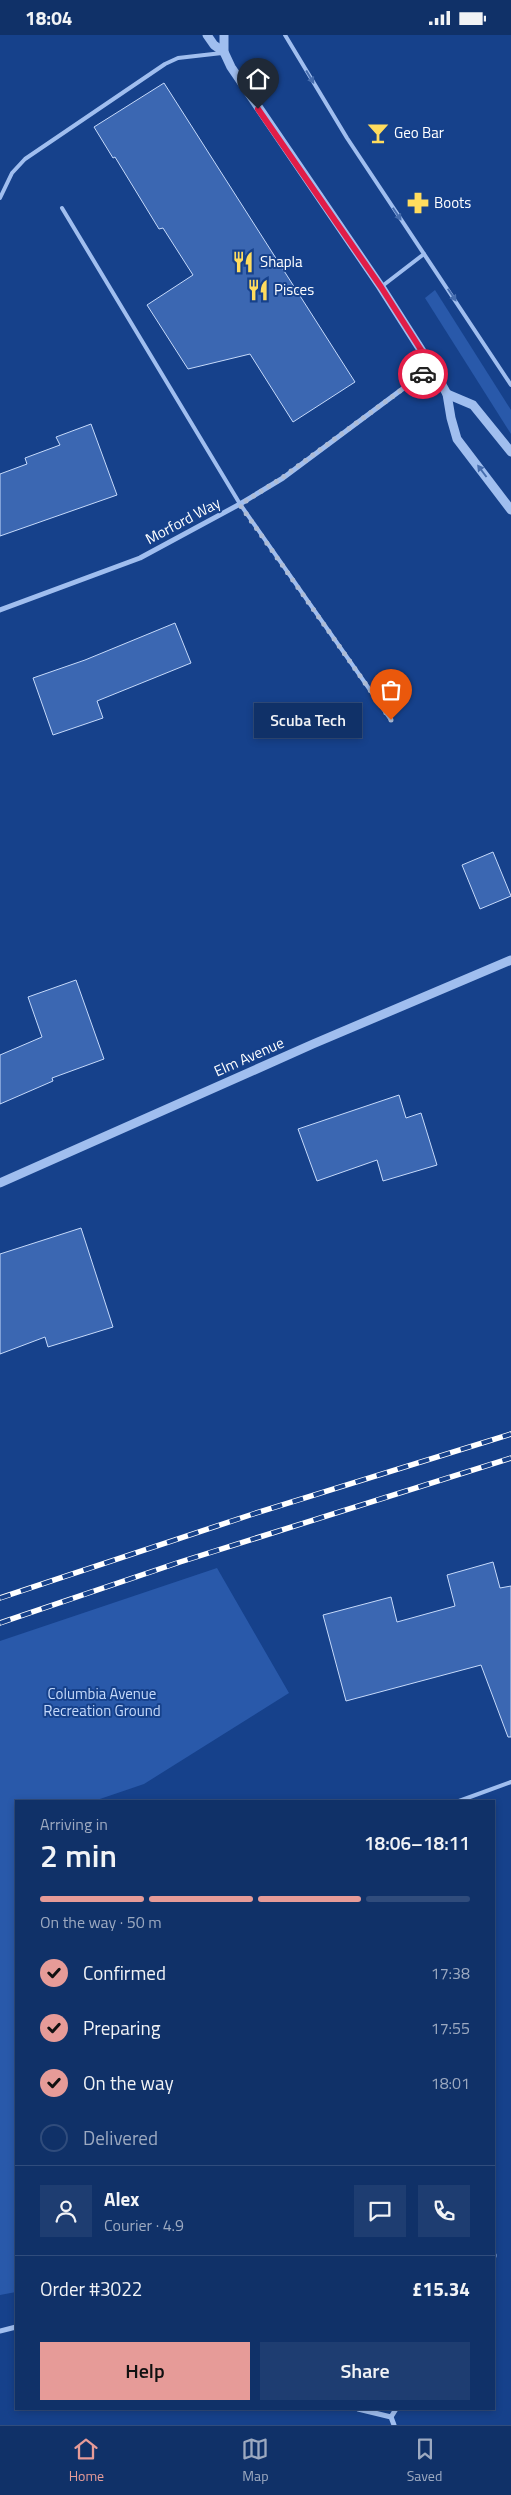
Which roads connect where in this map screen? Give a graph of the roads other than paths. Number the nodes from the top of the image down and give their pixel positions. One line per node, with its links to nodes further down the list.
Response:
1 (207, 35): 4 (street)
2 (224, 35): 4 (street)
3 (285, 35): 7 (lane, one-way to 7)
4 (224, 52): 5 (lane); 8 (street)
5 (0, 198)
6 (62, 208): 13 (lane)
7 (424, 254): 8 (lane); 10 (lane, one-way to 10)
8 (381, 287): 9 (street)
9 (432, 367): 11 (street); 13 (street, Morford Way)
10 (511, 385)
11 (447, 393): 12 (street); 14 (street, one-way to 11)
12 (511, 452)
13 (240, 505): 15 (street, Morford Way); 16 (lane)
14 (511, 510)
15 (0, 610)
16 (391, 720)
17 (511, 960): 18 (street, Elm Avenue)
18 (0, 1183)
19 (511, 1782): 20 (lane)
20 (462, 1800)
21 (15, 2327): 22 (street)
22 (0, 2331)
23 (362, 2410): 25 (street)
24 (395, 2410): 25 (street)
25 (391, 2417): 26 (street)
26 (394, 2425)

